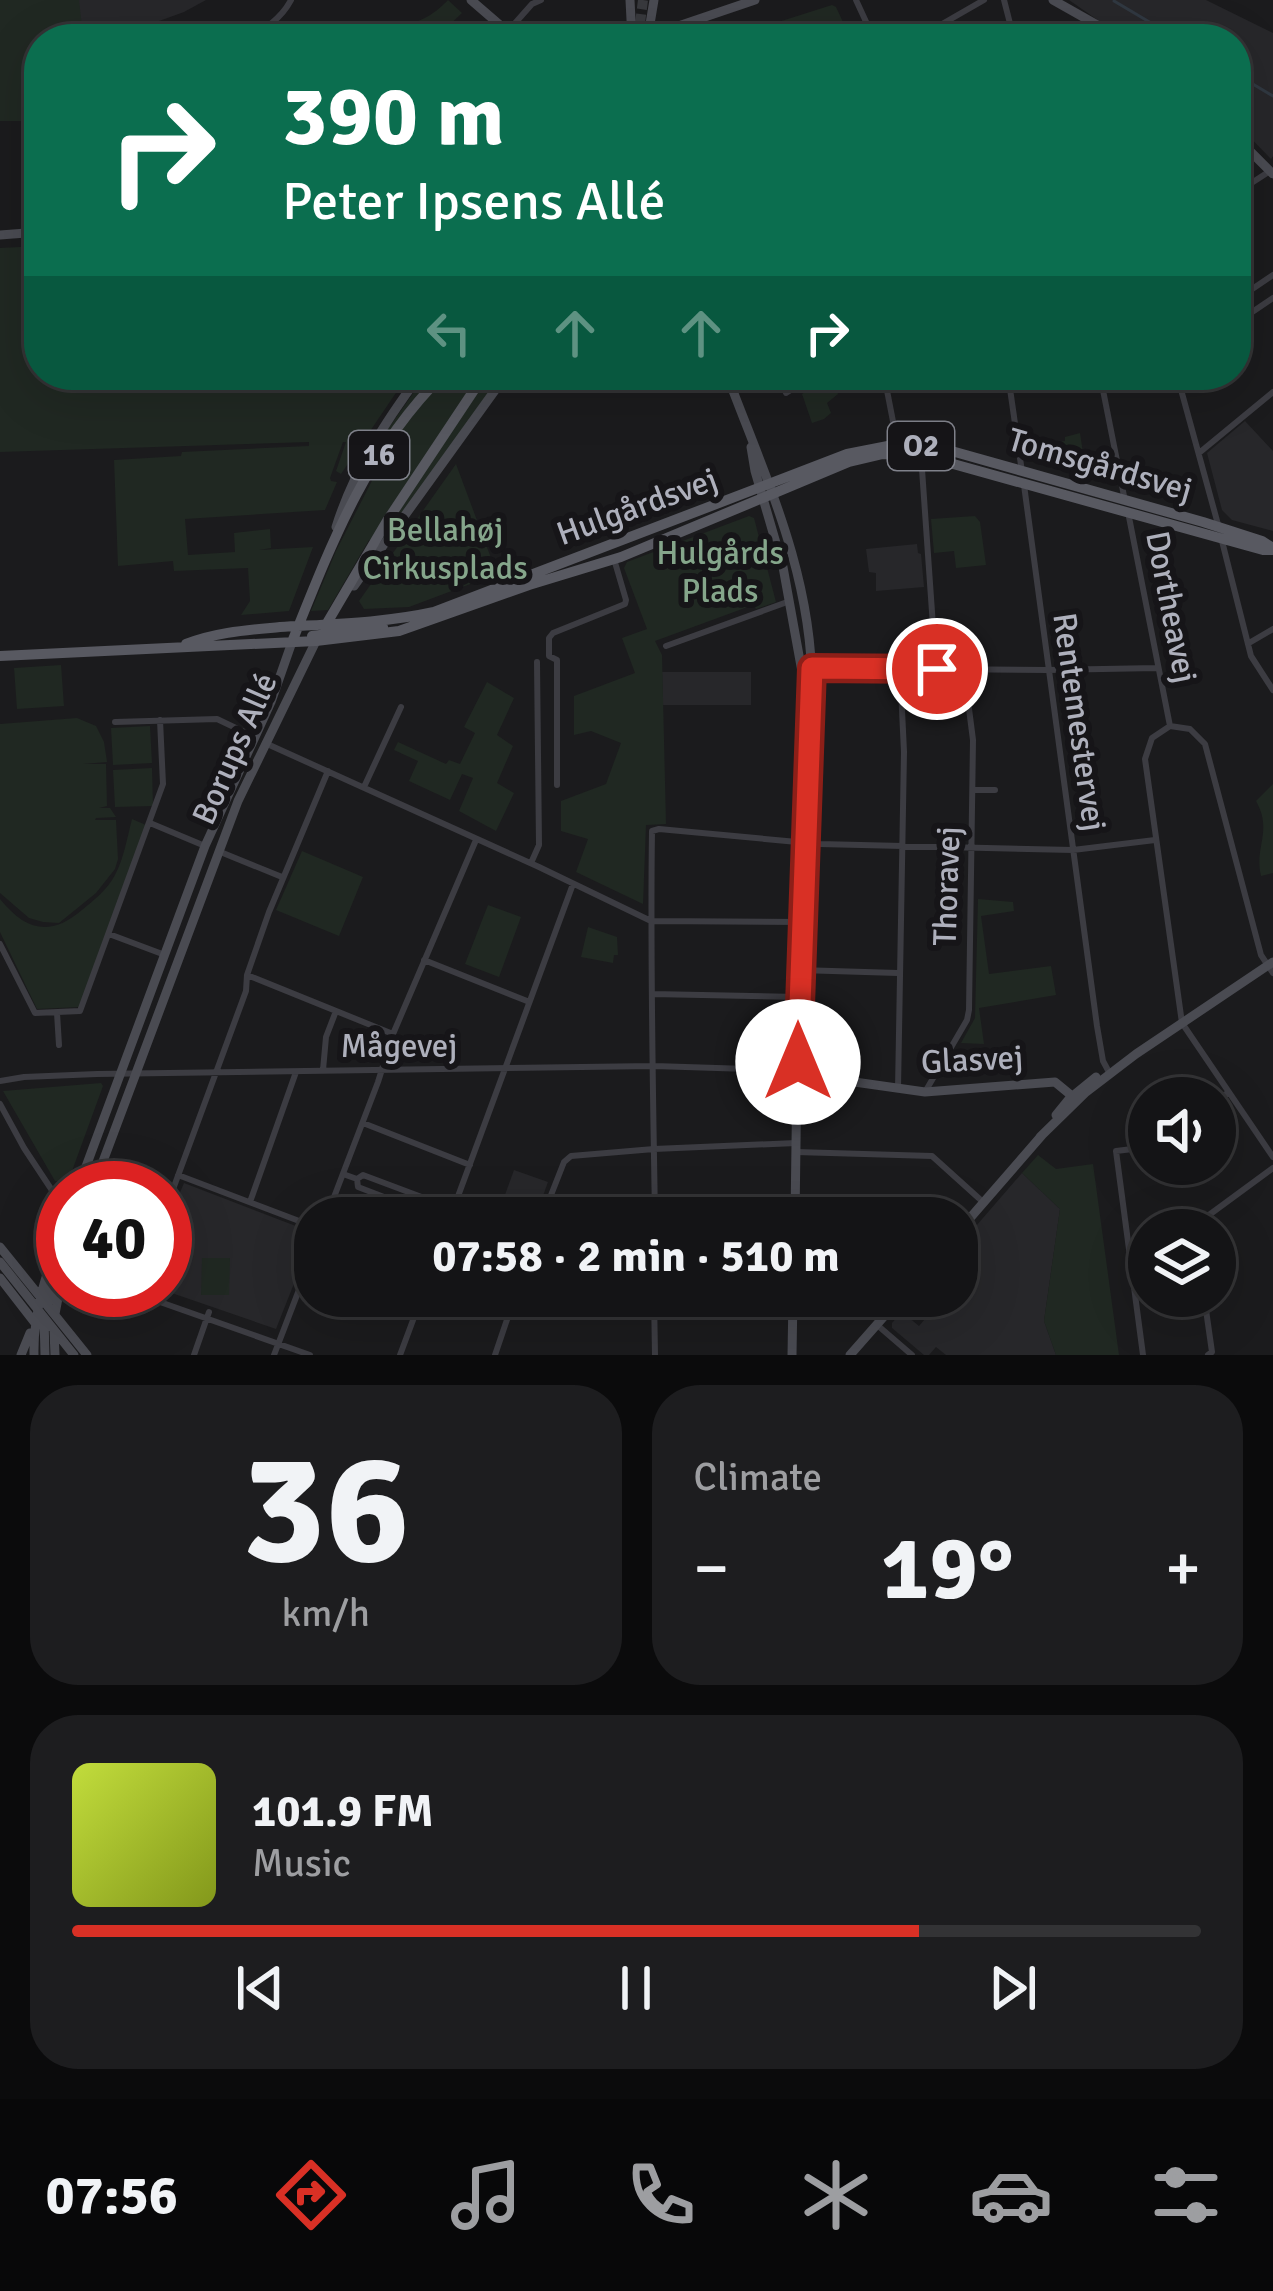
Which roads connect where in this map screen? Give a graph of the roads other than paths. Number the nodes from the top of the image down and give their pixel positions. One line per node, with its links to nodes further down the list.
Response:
1 (291, 0): 8 (street)
2 (471, 0): 9 (street)
3 (541, 0): 10 (street)
4 (755, 0): 7 (street)
5 (984, 0): 12 (street)
6 (1053, 0): 13 (street)
7 (721, 5): 11 (street)
8 (271, 24)
9 (498, 24)
10 (520, 24)
11 (684, 24)
12 (943, 24)
13 (1095, 24)
14 (1251, 151): 15 (street)
15 (1272, 173)
16 (409, 390): 33 (street, Borups Allé)
17 (429, 390): 33 (main road, 16)
18 (474, 390): 36 (main road, 16)
19 (496, 390): 36 (street, Borups Allé)
20 (733, 390): 30 (street)
21 (887, 390): 26 (street)
22 (1010, 390): 29 (street, Rentemestervej)
23 (1103, 390): 31 (street, Dortheavej)
24 (1181, 390): 27 (street)
25 (1273, 392): 27 (street)
26 (898, 444): 29 (main road, Tomsgårdsvej / O2); 30 (main road, Tomsgårdsvej / O2)
27 (1199, 453): 32 (street)
28 (921, 455): 29 (main road, Tomsgårdsvej / O2); 30 (main road, Tomsgårdsvej / O2); 49 (street)
29 (1023, 477): 31 (main road, Tomsgårdsvej / O2); 51 (street, Rentemestervej)
30 (768, 493): 35 (main road, Hulgårdsvej / O2); 37 (street); 39 (main road, Hulgårdsvej / O2); 46 (street)
31 (1127, 506): 32 (main road, Tomsgårdsvej / O2); 48 (street, Dortheavej)
32 (1220, 532): 34 (main road, Tomsgårdsvej / O2); 41 (street)
33 (330, 546): 40 (main road, Borups Allé / 16)
34 (1273, 549)
35 (614, 560): 39 (main road, Hulgårdsvej / O2); 59 (street)
36 (342, 599): 39 (main road, Borups Allé / 16)
37 (790, 601): 43 (street); 46 (street)
38 (1273, 629): 41 (street)
39 (321, 633): 40 (main road, Hulgårdsvej / O2); 40 (main road, Hulgårdsvej / O2); 57 (street, Borups Allé)
40 (295, 634): 42 (main road, Hulgårdsvej / O2); 42 (main road, Hulgårdsvej / O2); 57 (street, Borups Allé)
41 (1249, 643): 52 (street)
42 (183, 646): 44 (main road, Hulgårdsvej / O2)
43 (666, 646)
44 (0, 656)
45 (537, 662): 72 (street)
46 (807, 668): 47 (street); 66 (street)
47 (900, 668): 49 (street); 67 (street)
48 (1157, 668): 51 (street); 56 (street, Dortheavej)
49 (937, 669): 50 (street)
50 (964, 670): 51 (street); 61 (street, Thoravej)
51 (1048, 670): 70 (street, Rentemestervej)
52 (1273, 690)
53 (401, 707): 60 (street)
54 (160, 720): 55 (street, Borups Allé); 57 (street, Borups Allé); 63 (street)
55 (115, 722)
56 (1170, 726): 65 (street); 81 (street, Dortheavej)
57 (260, 740): 58 (street); 68 (street, Borups Allé); 71 (street, Borups Allé)
58 (328, 771): 60 (street); 73 (street)
59 (557, 785)
60 (364, 787): 64 (street)
61 (974, 790): 62 (street); 69 (street, Thoravej)
62 (995, 790)
63 (150, 824): 68 (street, Borups Allé); 77 (street)
64 (476, 840): 72 (street); 80 (street)
65 (1155, 840): 70 (street); 90 (street)
66 (805, 842): 67 (street); 75 (street); 76 (street)
67 (902, 845): 69 (street); 83 (street)
68 (205, 846): 79 (street, Borups Allé)
69 (972, 848): 70 (street); 106 (street, Thoravej)
70 (1073, 850): 99 (street, Rentemestervej)
71 (218, 851): 73 (street); 101 (street, Borups Allé)
72 (531, 863): 74 (street)
73 (283, 878): 84 (street)
74 (574, 883): 75 (street); 87 (street)
75 (651, 921): 76 (street); 85 (street)
76 (802, 922): 82 (street)
77 (110, 934): 79 (street); 89 (street)
78 (0, 944): 89 (street)
79 (165, 955): 100 (street, Borups Allé)
80 (424, 960): 87 (street); 91 (street)
81 (1271, 967): 90 (street)
82 (800, 970): 83 (street); 86 (street)
83 (900, 973): 105 (street)
84 (247, 975): 88 (street); 97 (street)
85 (650, 994): 86 (street); 93 (street)
86 (798, 997): 102 (street)
87 (528, 1001): 94 (street)
88 (336, 1011): 91 (street); 95 (street)
89 (57, 1013): 92 (street)
90 (1182, 1023): 99 (street); 103 (street)
91 (393, 1034): 96 (street)
92 (58, 1045)
93 (654, 1066): 94 (street, Mågevej); 102 (street, Mågevej); 113 (street)
94 (507, 1069): 96 (street, Mågevej); 119 (street)
95 (323, 1070): 96 (street, Mågevej); 98 (street, Mågevej)
96 (381, 1070): 110 (street)
97 (217, 1072): 98 (street, Mågevej); 101 (street, Mågevej); 118 (street)
98 (296, 1072): 130 (street)
99 (1108, 1072): 107 (street); 111 (street)
100 (120, 1074): 101 (street, Mågevej); 104 (street, Mågevej); 116 (street, Borups Allé)
101 (136, 1074): 117 (street, Borups Allé)
102 (798, 1074): 105 (street, Glasvej); 112 (street)
103 (1219, 1077)
104 (0, 1081)
105 (898, 1089): 106 (street, Glasvej)
106 (925, 1092): 107 (street, Glasvej)
107 (1072, 1096): 111 (street)
108 (1236, 1102): 115 (street)
109 (0, 1104): 120 (street)
110 (363, 1123): 119 (street); 122 (street)
111 (1040, 1137): 131 (street)
112 (796, 1148): 113 (street); 129 (street); 131 (street)
113 (654, 1149): 127 (street); 128 (street)
114 (1128, 1150): 173 (street)
115 (1273, 1157)
116 (88, 1161)
117 (104, 1161)
118 (183, 1161)
119 (470, 1165): 126 (street)
120 (36, 1167)
121 (1273, 1168): 133 (street)
122 (343, 1174): 123 (street); 125 (street)
123 (357, 1179): 123 (street)
124 (192, 1180): 130 (street)
125 (334, 1197)
126 (458, 1197)
127 (550, 1197)
128 (655, 1197)
129 (795, 1197)
130 (250, 1202): 134 (street)
131 (983, 1202): 132 (street)
132 (978, 1208)
133 (1217, 1209)
134 (294, 1219)
135 (0, 1247): 138 (street)
136 (0, 1262): 140 (street)
137 (0, 1279): 141 (street)
138 (36, 1290)
139 (294, 1302): 157 (street)
140 (36, 1305)
141 (36, 1308)
142 (192, 1311): 143 (street)
143 (208, 1316): 157 (street); 164 (street)
144 (42, 1317): 158 (street)
145 (43, 1317): 159 (street)
146 (44, 1317): 160 (street)
147 (46, 1317): 156 (street)
148 (47, 1317): 163 (street)
149 (414, 1317): 167 (street)
150 (507, 1317): 168 (street)
151 (654, 1317): 169 (street)
152 (793, 1317): 170 (street)
153 (882, 1317): 155 (street)
154 (1207, 1317): 174 (street)
155 (876, 1324): 171 (street); 172 (street)
156 (54, 1332): 161 (street); 162 (street)
157 (278, 1344): 165 (street); 166 (street)
158 (21, 1355)
159 (34, 1355)
160 (45, 1355)
161 (55, 1355)
162 (74, 1355)
163 (87, 1355)
164 (194, 1355)
165 (274, 1355)
166 (310, 1355)
167 (400, 1355)
168 (495, 1355)
169 (655, 1355)
170 (792, 1355)
171 (850, 1355)
172 (912, 1355)
173 (1143, 1355)
174 (1208, 1355)

